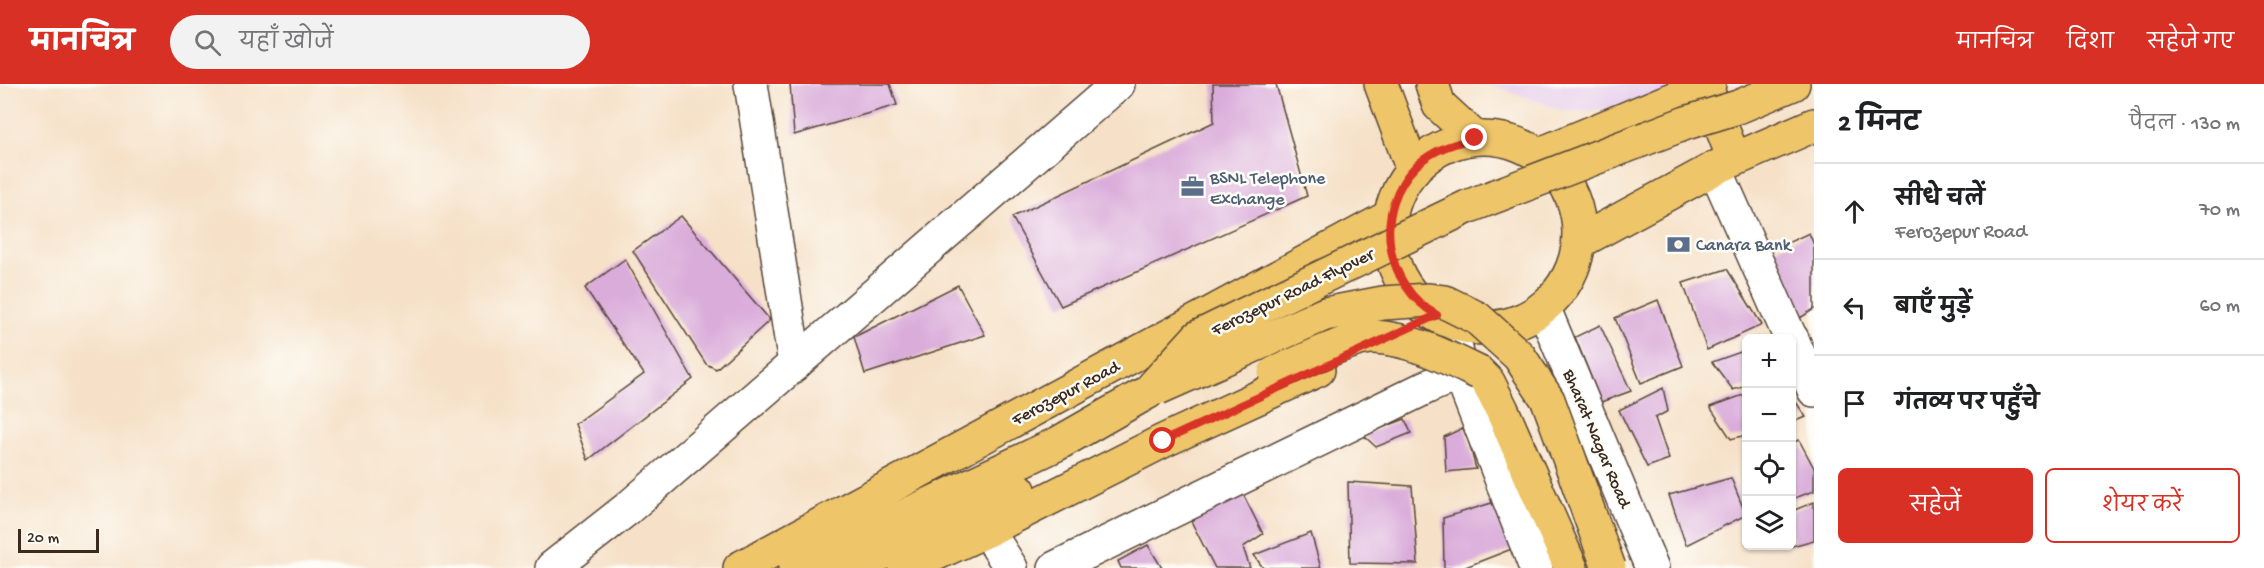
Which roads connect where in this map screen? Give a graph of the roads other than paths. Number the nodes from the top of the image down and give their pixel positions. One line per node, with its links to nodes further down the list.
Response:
1 (751, 84): 18 (street)
2 (1118, 84): 18 (street)
3 (1381, 84): 11 (main road)
4 (1432, 84): 8 (main road)
5 (1793, 84): 21 (main road, Ferozepur Road Flyover, bridge)
6 (1707, 85): 9 (main road); 10 (main road)
7 (1814, 125): 10 (main road)
8 (1475, 138): 9 (main road); 11 (main road)
9 (1538, 155): 13 (main road)
10 (1724, 163): 13 (main road); 16 (street)
11 (1413, 170): 12 (main road)
12 (1390, 216): 15 (main road); 23 (main road, Ferozepur Road)
13 (1579, 242): 14 (main road)
14 (1544, 309): 15 (main road); 33 (street, Bharat Nagar Road)
15 (1455, 319): 19 (street); 21 (main road, bridge); 22 (main road); 32 (main road, bridge)
16 (1789, 334)
17 (1796, 350): 20 (street)
18 (795, 364): 24 (street)
19 (1470, 373): 26 (main road, bridge); 29 (street); 30 (street); 31 (main road)
20 (1814, 390)
21 (1148, 392): 25 (main road, Ferozepur Road Flyover)
22 (987, 530): 27 (main road); 28 (street)
23 (753, 565)
24 (552, 568)
25 (795, 568)
26 (850, 568)
27 (905, 568)
28 (1011, 568)
29 (1055, 568)
30 (1536, 568)
31 (1572, 568)
32 (1609, 568)
33 (1652, 568)

